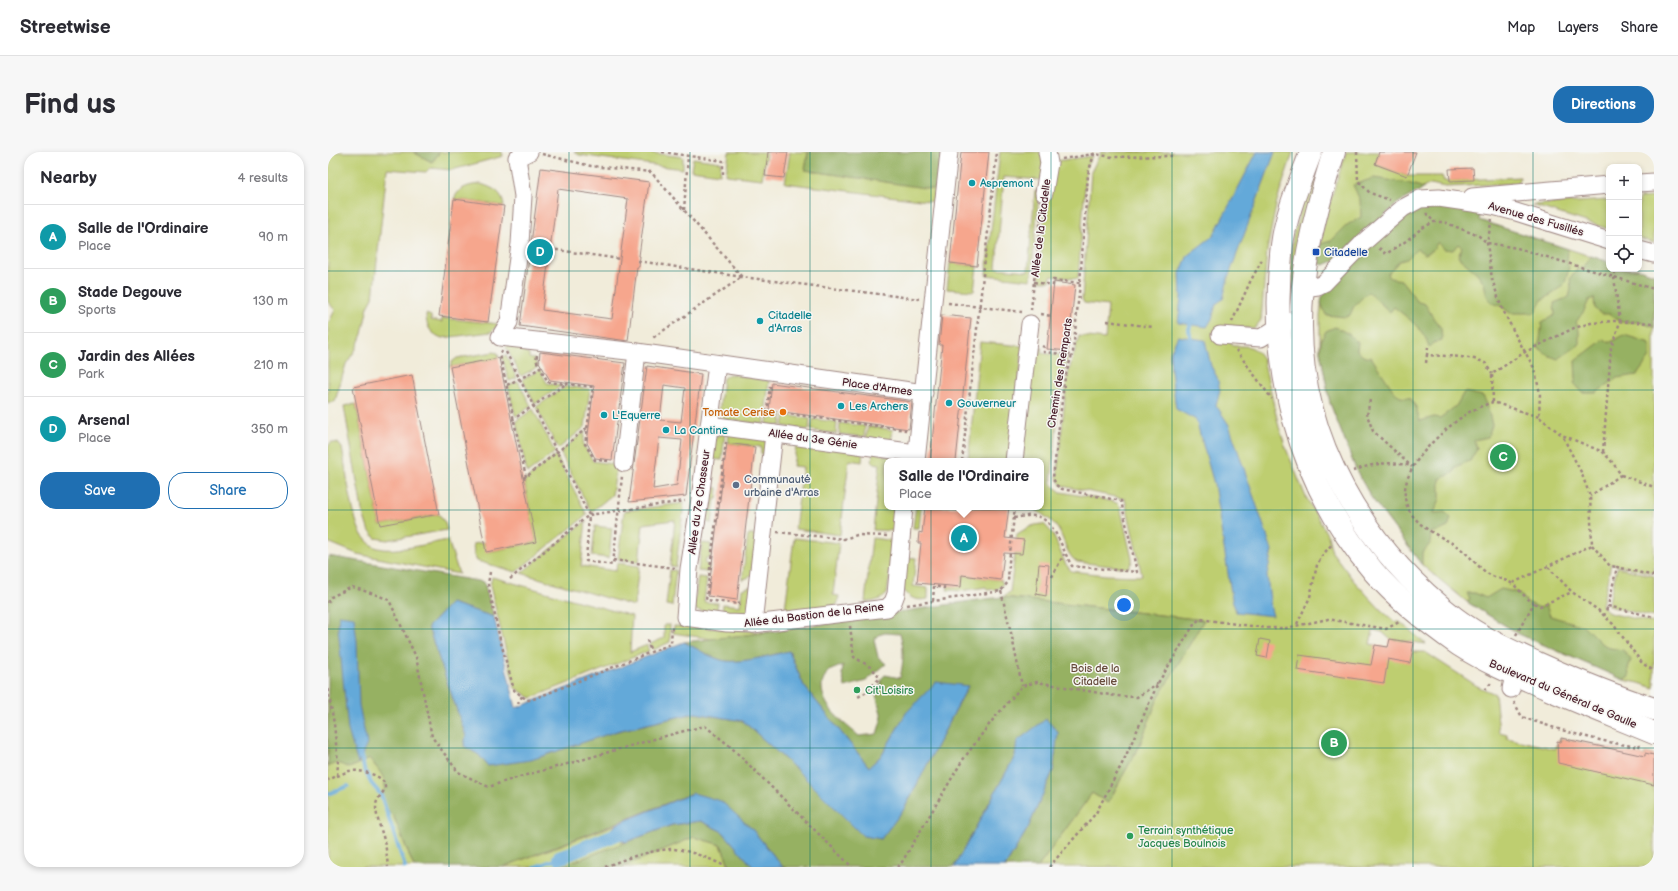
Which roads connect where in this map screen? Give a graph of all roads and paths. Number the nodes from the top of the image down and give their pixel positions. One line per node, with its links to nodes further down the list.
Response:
1 (662, 152): 10 (path)
2 (949, 152): 36 (street, Place d'Armes)
3 (997, 152): 38 (path)
4 (1170, 152): 8 (path)
5 (1311, 152): 45 (main road, Boulevard du Général de Gaulle)
6 (1334, 152): 34 (main road, Boulevard du Général de Gaulle)
7 (1357, 152): 18 (path)
8 (1095, 153): 11 (path); 33 (path, Chemin des Remparts)
9 (528, 155): 20 (path); 47 (street, Place d'Armes)
10 (688, 156): 12 (path); 20 (path)
11 (1052, 157): 16 (street, Allée de la Citadelle)
12 (722, 174)
13 (1654, 182): 14 (street)
14 (1642, 183)
15 (1606, 186): 17 (street)
16 (1044, 193): 32 (path, Allée de la Citadelle)
17 (1458, 201): 18 (street, Avenue des Fusillés); 19 (street, Avenue des Fusillés)
18 (1412, 204): 34 (street, Avenue des Fusillés)
19 (1493, 206): 21 (street, Avenue des Fusillés); 22 (path)
20 (684, 210): 30 (path)
21 (1606, 239)
22 (1487, 243): 23 (path); 31 (path); 52 (path)
23 (1376, 246)
24 (550, 249): 27 (path)
25 (1642, 251): 26 (street)
26 (1654, 254)
27 (620, 259)
28 (638, 261): 30 (path)
29 (1615, 272): 31 (path)
30 (742, 277): 36 (path); 51 (path)
31 (1614, 277): 35 (path); 42 (path)
32 (1034, 282): 33 (path); 37 (path, Allée de la Citadelle)
33 (1080, 283): 53 (path, Chemin des Remparts)
34 (1303, 288): 39 (main road, Boulevard du Général de Gaulle)
35 (1654, 289)
36 (934, 301): 38 (path); 64 (street, Place d'Armes)
37 (1032, 305)
38 (979, 307): 40 (path); 80 (path)
39 (1301, 317): 45 (street); 137 (main road, Boulevard du Général de Gaulle)
40 (1027, 318): 81 (street)
41 (1107, 321): 44 (path)
42 (1620, 322): 43 (path); 52 (path); 78 (path)
43 (1654, 323)
44 (1153, 326)
45 (1279, 326): 46 (street); 129 (main road, Boulevard du Général de Gaulle)
46 (1220, 335)
47 (538, 341): 51 (street, Place d'Armes); 57 (path)
48 (503, 346): 60 (path)
49 (1044, 347): 53 (path)
50 (1428, 347): 54 (path)
51 (637, 352): 58 (street, Place d'Armes); 82 (street)
52 (1525, 352): 59 (path); 69 (path)
53 (1072, 355): 98 (path, Chemin des Remparts)
54 (1427, 355): 56 (path); 59 (path)
55 (500, 356): 63 (path)
56 (1426, 363)
57 (541, 368): 60 (path); 61 (path)
58 (716, 371): 64 (street, Place d'Armes); 71 (street, Allée du 7e Chasseur)
59 (1492, 374): 66 (path)
60 (520, 379): 63 (path); 67 (path)
61 (566, 384): 67 (path); 73 (path)
62 (771, 384): 68 (path)
63 (507, 385): 70 (path)
64 (924, 393): 74 (street)
65 (1370, 400): 83 (path)
66 (1493, 402): 69 (path); 83 (path)
67 (534, 407): 70 (path); 77 (path)
68 (767, 411): 74 (path); 75 (path)
69 (1539, 416): 76 (path)
70 (513, 420): 77 (path)
71 (709, 425): 72 (street, Allée du 3e Génie); 88 (street, Allée du 7e Chasseur)
72 (727, 427): 75 (street, Allée du 3e Génie); 111 (path)
73 (587, 428): 77 (path); 82 (path)
74 (918, 432): 79 (street)
75 (769, 433): 79 (street, Allée du 3e Génie); 94 (street)
76 (1562, 435): 78 (path); 87 (path)
77 (558, 452): 92 (path)
78 (1603, 452): 85 (path)
79 (916, 457)
80 (962, 458)
81 (1014, 458)
82 (624, 463): 89 (path)
83 (1412, 467): 84 (path); 107 (path)
84 (1351, 472)
85 (1621, 475): 86 (path); 87 (path)
86 (1654, 487)
87 (1590, 496): 97 (path)
88 (700, 499): 89 (path); 102 (street, Allée du 7e Chasseur)
89 (618, 510): 92 (path); 99 (path)
90 (904, 510): 95 (street)
91 (1015, 510): 93 (path)
92 (590, 515): 99 (path); 106 (path)
93 (1014, 518): 98 (path); 109 (path)
94 (764, 530): 95 (path); 122 (street)
95 (901, 537): 113 (street)
96 (1334, 541): 123 (path)
97 (1592, 545): 100 (path); 101 (path)
98 (1064, 554): 105 (path)
99 (613, 560): 102 (path)
100 (1548, 566): 107 (path); 110 (path)
101 (1617, 568): 104 (path); 116 (path)
102 (689, 570): 120 (street, Allée du 7e Chasseur)
103 (490, 572): 134 (path)
104 (1654, 576)
105 (1052, 577)
106 (510, 579)
107 (1513, 583): 115 (path)
108 (944, 585): 112 (path)
109 (1001, 591): 112 (path); 131 (path)
110 (1572, 592): 115 (path); 117 (path)
111 (740, 597)
112 (933, 601): 113 (path)
113 (893, 602): 122 (street, Allée du Bastion de la Reine)
114 (328, 603): 144 (path)
115 (1534, 603): 124 (path)
116 (1608, 606): 117 (path); 118 (path)
117 (1604, 616): 127 (path)
118 (1654, 617)
119 (1403, 619): 123 (path)
120 (679, 620): 122 (street, Allée du Bastion de la Reine); 126 (path)
121 (850, 620): 135 (path)
122 (753, 624)
123 (1297, 625): 130 (path)
124 (1516, 637)
125 (646, 640): 126 (path)
126 (651, 652): 134 (path)
127 (1654, 671)
128 (1493, 681): 133 (path)
129 (1512, 682): 138 (main road, Boulevard du Général de Gaulle); 138 (path)
130 (1158, 683): 131 (path); 146 (path)
131 (1022, 686): 145 (path)
132 (328, 689): 139 (path)
133 (1485, 690)
134 (522, 696): 136 (path)
135 (856, 698)
136 (518, 704)
137 (1654, 709)
138 (1649, 737)
139 (337, 776): 140 (path); 141 (path)
140 (328, 780)
141 (388, 867)
142 (605, 867): 143 (path)
143 (726, 867)
144 (852, 867)
145 (896, 867)
146 (1049, 867)

